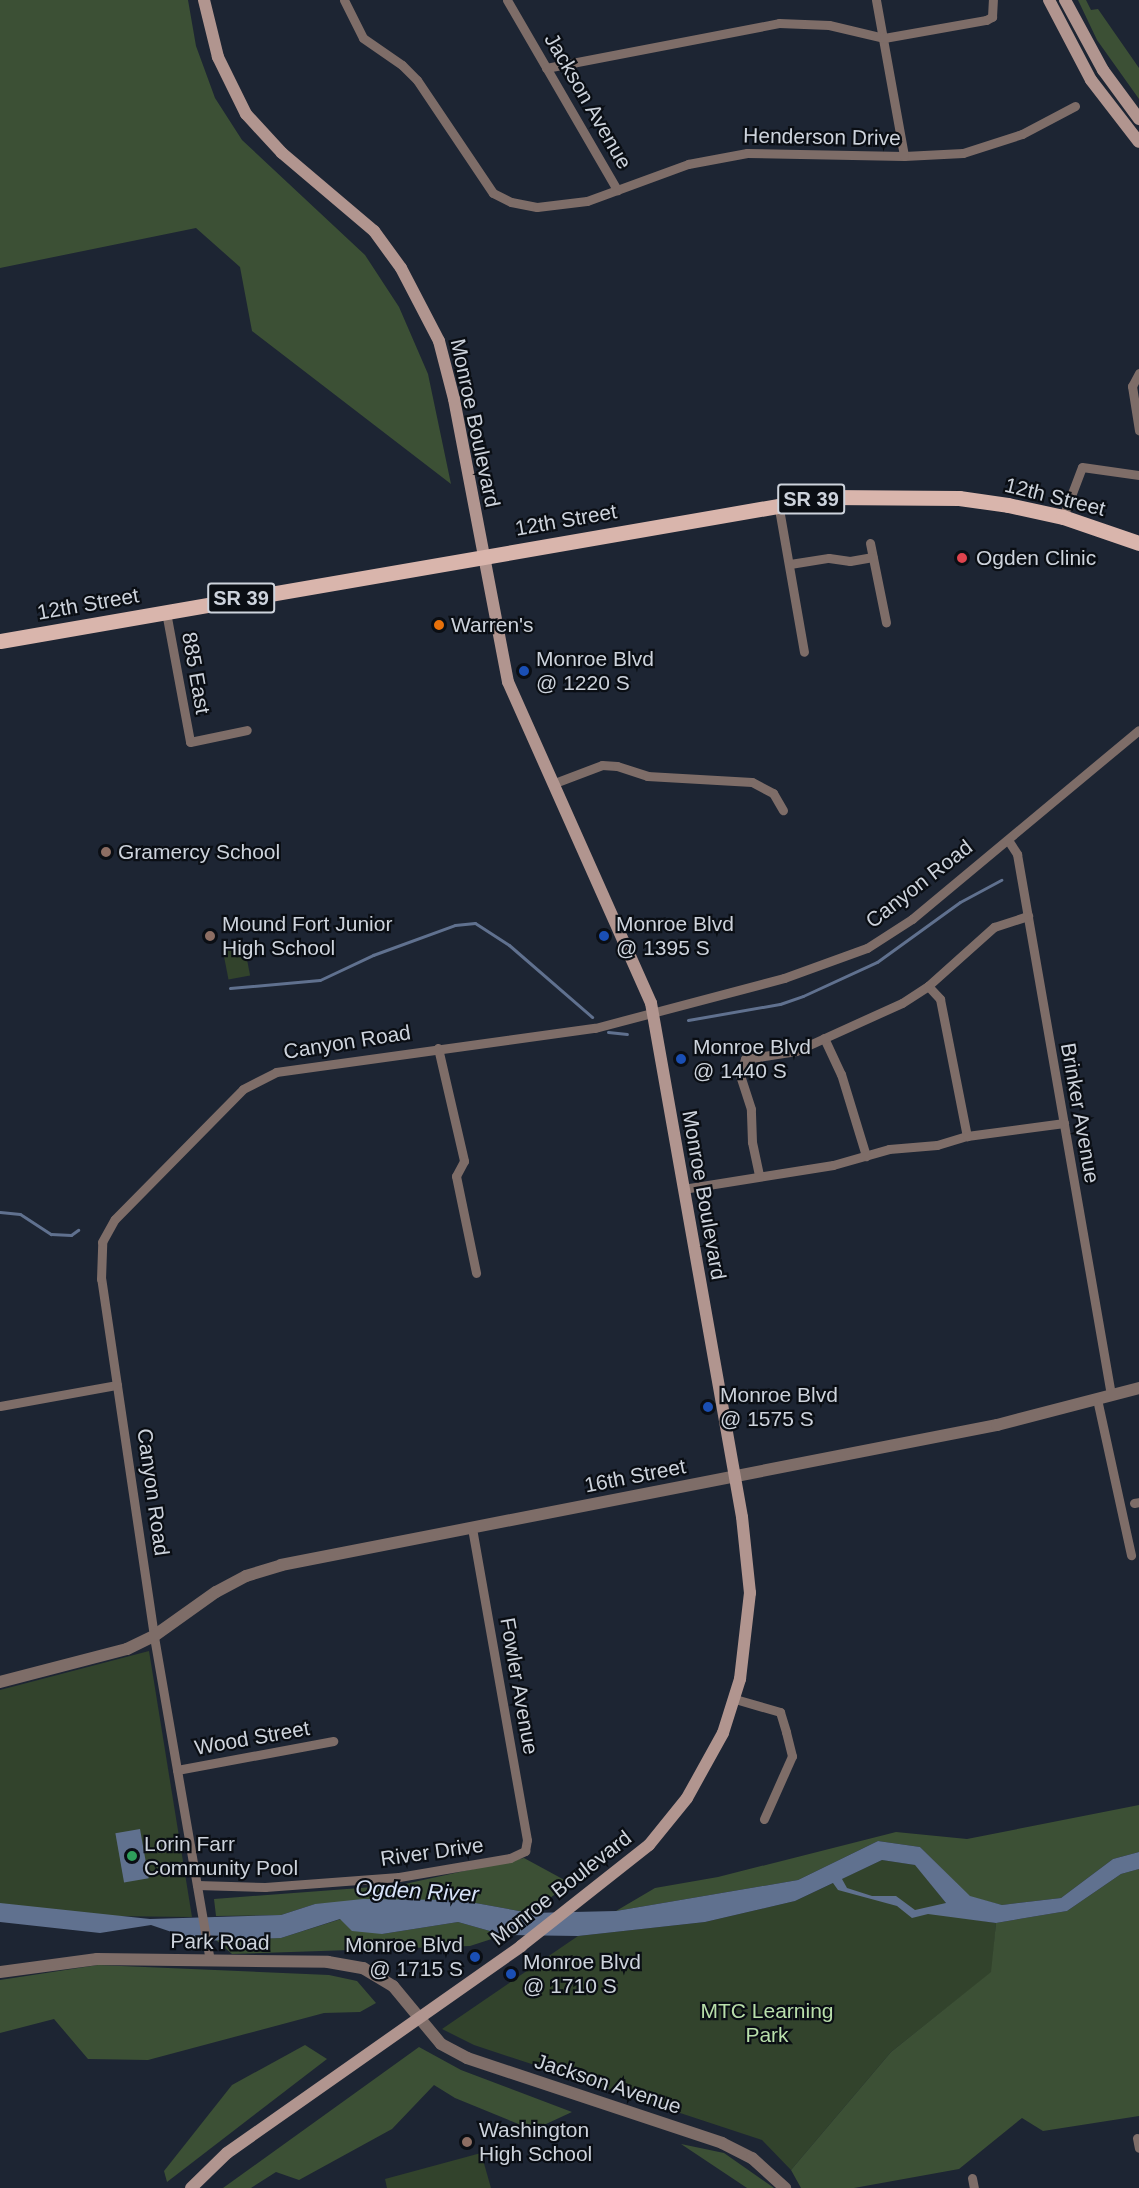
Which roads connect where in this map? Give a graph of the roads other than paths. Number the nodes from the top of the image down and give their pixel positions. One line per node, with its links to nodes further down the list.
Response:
1 (204, 0): 22 (main road, Monroe Boulevard)
2 (344, 0): 14 (street, Henderson Drive)
3 (507, 0): 9 (street, Jackson Avenue)
4 (876, 0): 8 (street)
5 (993, 0): 8 (street)
6 (1049, 0): 12 (main road)
7 (1065, 0): 11 (main road)
8 (884, 39): 9 (street); 13 (street)
9 (546, 68): 14 (street, Jackson Avenue)
10 (1075, 106): 13 (street, Henderson Drive)
11 (1139, 119)
12 (1139, 142)
13 (904, 156): 14 (street, Henderson Drive)
14 (617, 190)
15 (1139, 373): 16 (street)
16 (1139, 430)
17 (1139, 476): 19 (street)
18 (778, 503): 19 (main road, 12th Street / SR 39); 22 (main road, 12th Street / SR 39); 24 (street)
19 (1063, 518): 21 (main road, 12th Street / SR 39)
20 (870, 543): 23 (street)
21 (1139, 543)
22 (483, 556): 25 (main road, 12th Street / SR 39); 31 (main road, Monroe Boulevard)
23 (873, 557): 24 (street); 26 (street)
24 (790, 564): 28 (street)
25 (166, 612): 27 (main road, 12th Street / SR 39); 29 (street, 885 East)
26 (886, 622)
27 (0, 641)
28 (804, 652)
29 (247, 730)
30 (1139, 730): 33 (street, Canyon Road)
31 (552, 784): 32 (street); 36 (main road, Monroe Boulevard)
32 (783, 810)
33 (1008, 840): 34 (street, Brinker Avenue); 36 (street, Canyon Road)
34 (1028, 916): 35 (street); 39 (street, Brinker Avenue)
35 (928, 986): 37 (street); 40 (street)
36 (653, 1013): 38 (street, Canyon Road); 43 (main road, Monroe Boulevard)
37 (824, 1038): 41 (street); 42 (street)
38 (438, 1048): 44 (street); 45 (street, Canyon Road)
39 (1064, 1123): 40 (street); 47 (street, Brinker Avenue)
40 (967, 1136): 41 (street)
41 (866, 1156): 42 (street)
42 (759, 1175): 43 (street)
43 (683, 1189): 50 (main road, Monroe Boulevard)
44 (476, 1273)
45 (117, 1385): 49 (street); 53 (street, Canyon Road)
46 (1139, 1388): 47 (street, 16th Street)
47 (1110, 1395): 48 (street, 16th Street)
48 (1097, 1399): 50 (street, 16th Street); 52 (street)
49 (0, 1406)
50 (735, 1477): 51 (street, 16th Street); 55 (main road, Monroe Boulevard)
51 (471, 1528): 53 (street, 16th Street); 59 (street, Fowler Avenue)
52 (1131, 1555)
53 (154, 1636): 54 (street); 57 (street, Canyon Road)
54 (0, 1682)
55 (735, 1700): 58 (street); 63 (main road, Monroe Boulevard)
56 (333, 1741): 57 (street, Wood Street)
57 (177, 1770): 60 (street, Canyon Road)
58 (764, 1819)
59 (525, 1851): 60 (street, River Drive)
60 (197, 1885): 61 (street, Canyon Road)
61 (210, 1961): 62 (street, Park Road); 63 (street, Park Road)
62 (0, 1972)
63 (419, 2018): 65 (main road, Monroe Boulevard); 66 (street, Jackson Avenue)
64 (972, 2178): 67 (street)
65 (191, 2188)
66 (785, 2188)
67 (974, 2188)

